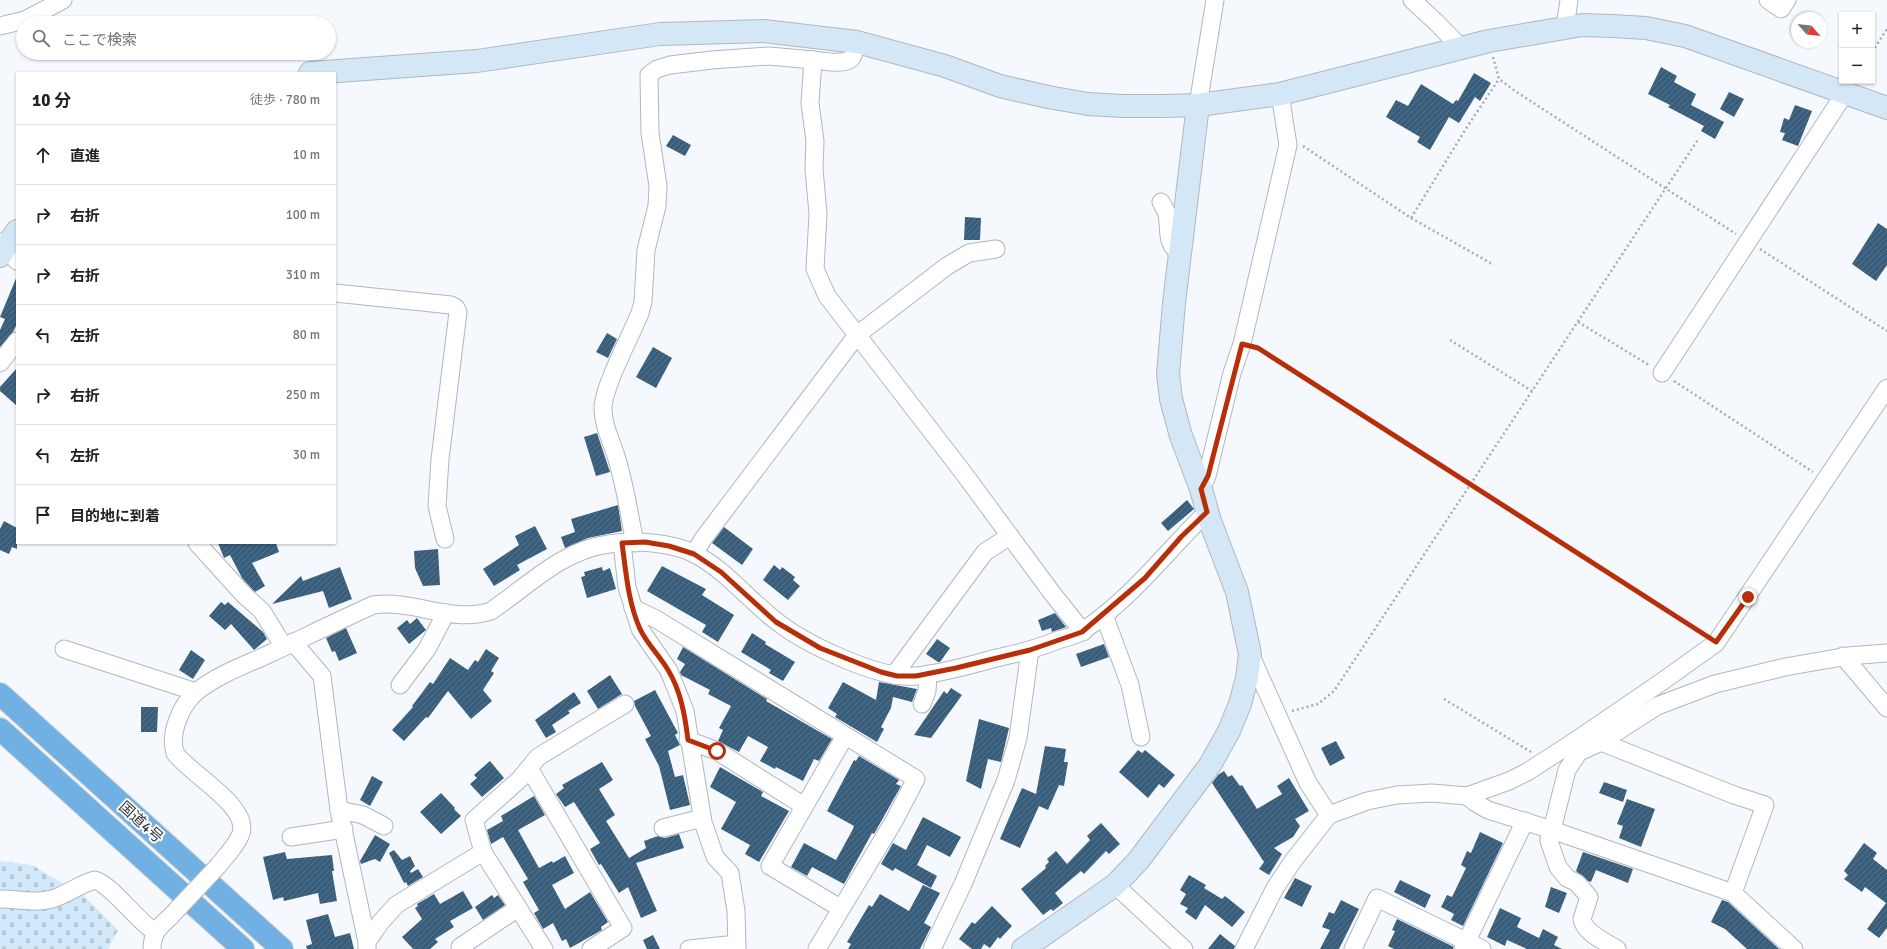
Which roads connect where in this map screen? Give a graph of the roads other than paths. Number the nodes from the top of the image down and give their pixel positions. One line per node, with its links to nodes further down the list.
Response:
1 (63, 0): 7 (street)
2 (1215, 0): 17 (street)
3 (1412, 0): 12 (street)
4 (1569, 0): 10 (street)
5 (1768, 0): 6 (street)
6 (1787, 0)
7 (33, 16)
8 (16, 22): 9 (street)
9 (0, 26)
10 (1564, 28): 12 (street); 15 (street)
11 (857, 42): 13 (street); 14 (street); 17 (street)
12 (1461, 48): 16 (street)
13 (813, 60): 23 (street); 32 (street)
14 (324, 72)
15 (1845, 93): 18 (street); 26 (street)
16 (1280, 94): 17 (street); 28 (street)
17 (1198, 105): 21 (street)
18 (1887, 108)
19 (1161, 202): 21 (street)
20 (996, 248): 23 (street)
21 (1180, 254): 28 (street)
22 (336, 293): 31 (street)
23 (857, 335): 30 (street); 34 (street)
24 (16, 341): 25 (street)
25 (0, 363)
26 (1662, 374)
27 (1887, 388): 58 (street)
28 (1201, 489): 29 (street)
29 (1207, 512): 37 (street); 43 (street)
30 (1010, 536): 38 (street); 46 (street)
31 (445, 539)
32 (628, 543): 34 (street); 35 (street); 36 (street)
33 (198, 544): 39 (street)
34 (694, 554): 46 (street)
35 (633, 608): 54 (street); 56 (street)
36 (446, 613): 39 (street); 47 (street)
37 (1104, 614): 38 (street); 55 (street)
38 (1082, 632): 41 (street)
39 (288, 644): 48 (street); 62 (street)
40 (64, 649): 48 (street)
41 (1030, 650): 45 (street); 89 (street)
42 (1887, 653): 44 (street)
43 (1250, 654): 63 (street); 72 (street)
44 (1843, 656): 52 (street); 57 (street)
45 (928, 674): 46 (street); 51 (street)
46 (894, 675)
47 (400, 685)
48 (196, 692): 77 (street, bridge)
49 (0, 694): 84 (highway, 国道4号)
50 (625, 704): 59 (street)
51 (922, 704)
52 (1887, 708)
53 (0, 729): 83 (highway, 国道4号)
54 (845, 736): 61 (street); 76 (street)
55 (1141, 736)
56 (688, 740): 61 (street); 64 (street)
57 (1602, 742): 58 (street); 73 (street)
58 (1575, 747): 60 (street); 69 (street)
59 (529, 768): 71 (street); 86 (street)
60 (1467, 796): 63 (street); 65 (street)
61 (804, 806): 76 (street)
62 (339, 810): 66 (street); 68 (street)
63 (1330, 815): 92 (street)
64 (702, 818): 67 (street); 80 (street)
65 (1525, 821): 69 (street); 79 (street)
66 (384, 826)
67 (663, 828)
68 (344, 829): 70 (street); 78 (street)
69 (1551, 829): 73 (street); 95 (street)
70 (291, 837)
71 (484, 852): 75 (street); 78 (street)
72 (1115, 885): 90 (street); 91 (street)
73 (1733, 892): 96 (street)
74 (0, 899): 77 (street)
75 (518, 908): 81 (street); 85 (street)
76 (840, 908): 88 (street)
77 (155, 932): 82 (street)
78 (367, 945)
79 (1465, 945): 93 (street); 94 (street)
80 (737, 946): 87 (street)
81 (460, 947)
82 (152, 949)
83 (243, 949)
84 (282, 949)
85 (544, 949)
86 (591, 949)
87 (689, 949)
88 (817, 949)
89 (932, 949)
90 (1022, 949)
91 (1184, 949)
92 (1244, 949)
93 (1353, 949)
94 (1482, 949)
95 (1617, 949)
96 (1794, 949)

